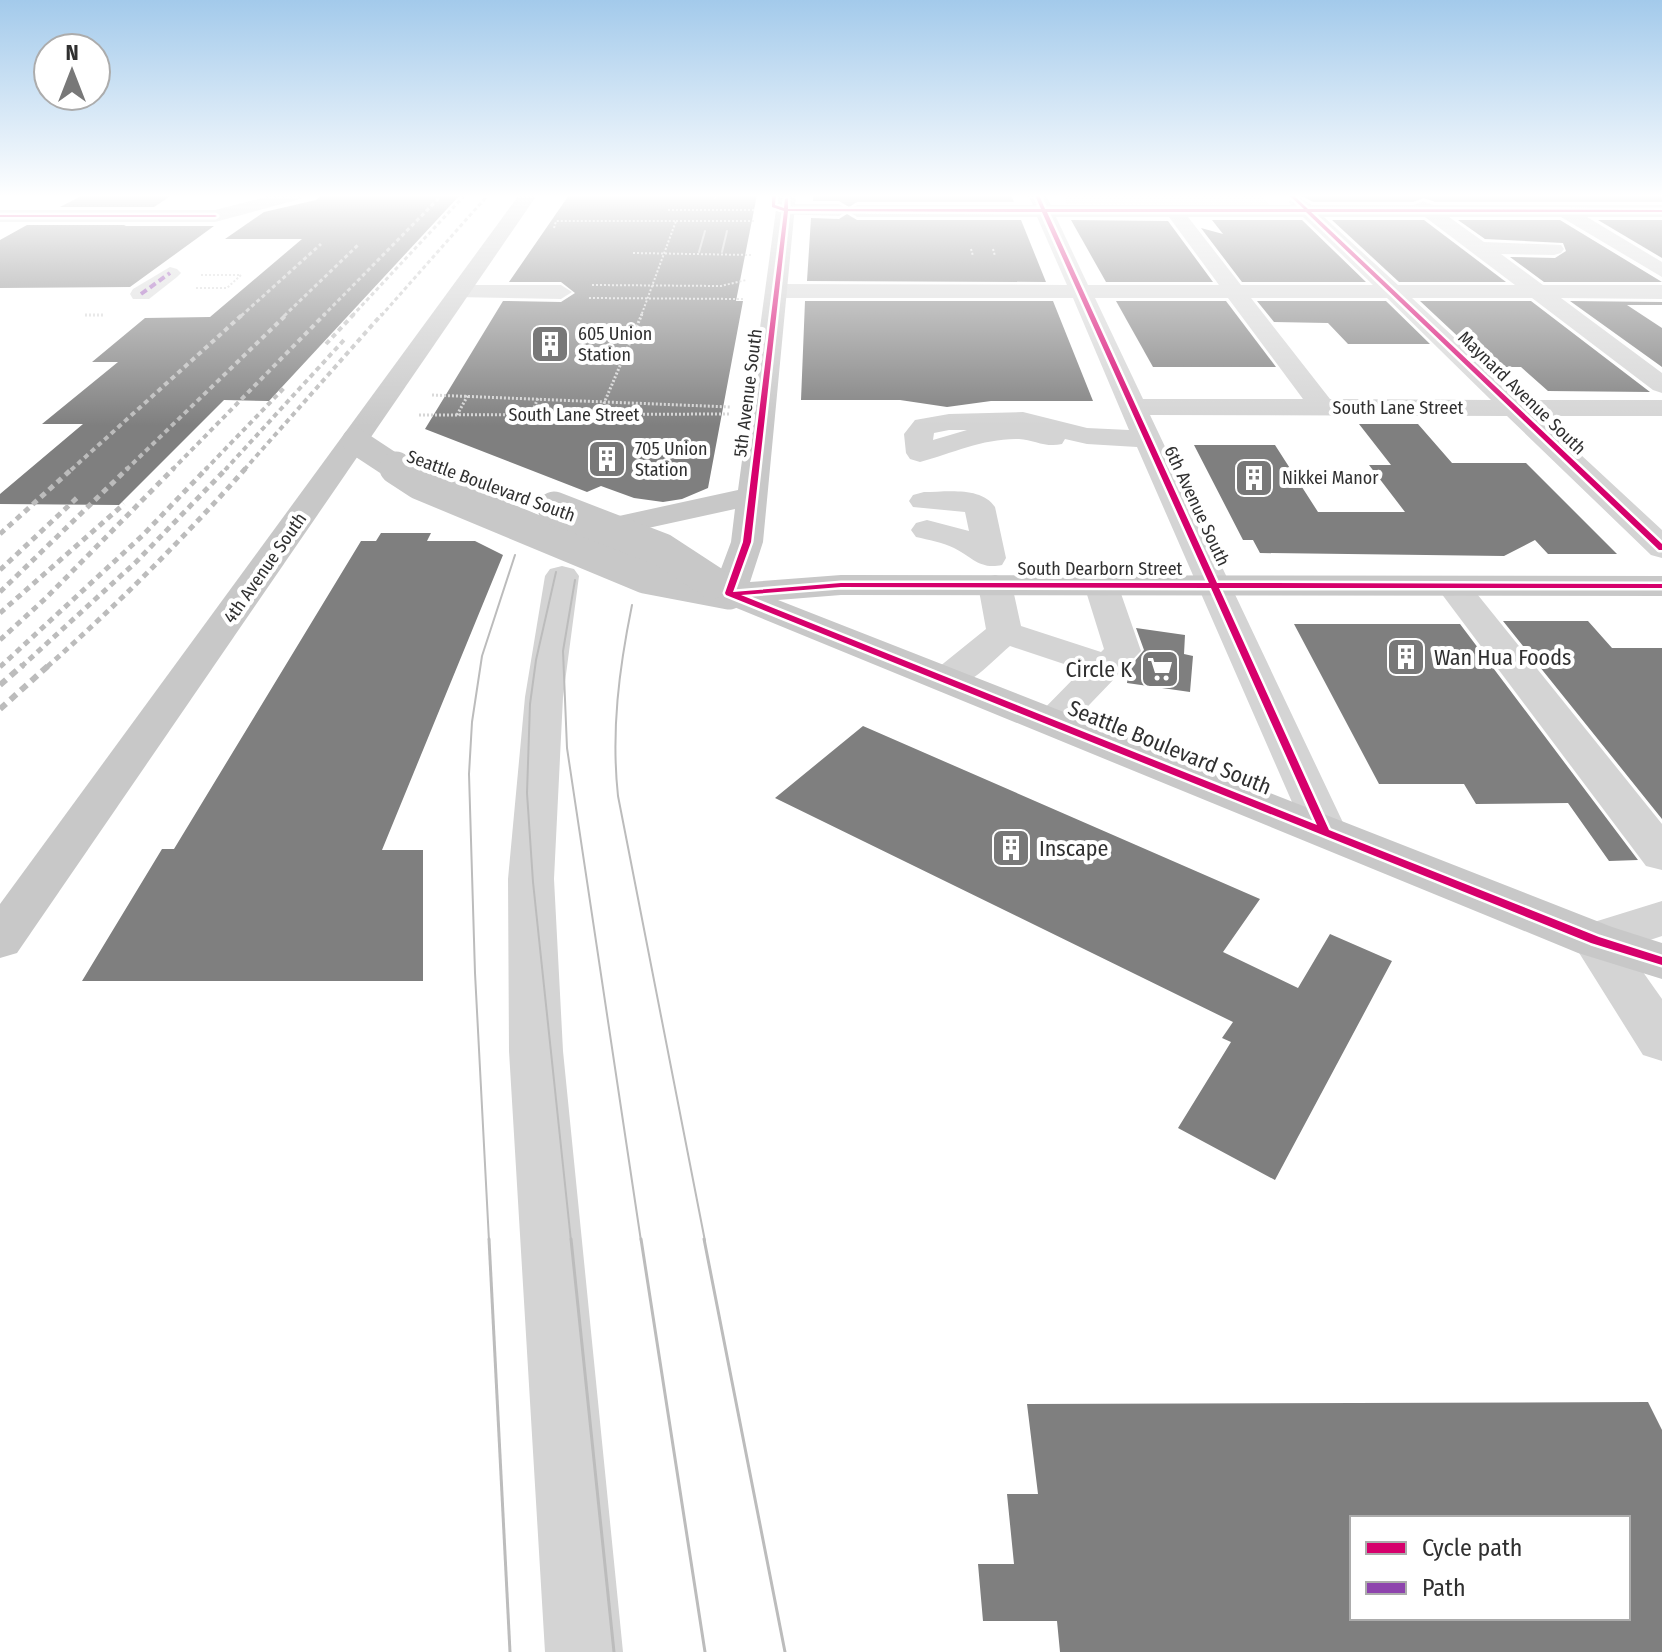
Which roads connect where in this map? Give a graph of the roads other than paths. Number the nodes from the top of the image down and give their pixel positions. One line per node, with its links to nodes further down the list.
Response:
1 (475, 272): 11 (main road, 4th Avenue South)
2 (778, 272): 8 (main road, 5th Avenue South)
3 (1072, 272): 9 (street, 6th Avenue South)
4 (1221, 272): 10 (street)
5 (1372, 272): 13 (street, Maynard Avenue South)
6 (1512, 272): 14 (street)
7 (170, 273): 16 (street)
8 (776, 291): 9 (street); 24 (main road, 5th Avenue South)
9 (1081, 291): 10 (street); 18 (street, 6th Avenue South)
10 (1235, 291): 13 (street); 19 (street)
11 (462, 292): 12 (street); 22 (main road, 4th Avenue South)
12 (561, 292)
13 (1393, 292): 14 (street); 20 (street, Maynard Avenue South)
14 (1539, 292): 15 (street); 17 (street)
15 (1662, 292)
16 (141, 294)
17 (1662, 385)
18 (1134, 407): 19 (street, South Lane Street); 23 (street, 6th Avenue South)
19 (1322, 407): 20 (street, South Lane Street)
20 (1514, 408): 21 (street, South Lane Street); 26 (street, Maynard Avenue South)
21 (1662, 408)
22 (355, 441): 25 (main road, Seattle Boulevard South, bridge); 33 (main road, Seattle Boulevard South, bridge); 41 (main road, 4th Avenue South)
23 (1151, 445): 23 (street); 30 (street, 6th Avenue South)
24 (752, 496): 25 (main road); 33 (main road, 5th Avenue South)
25 (607, 528): 33 (main road, Seattle Boulevard South, bridge)
26 (1662, 548)
27 (562, 576): 46 (street)
28 (995, 585): 29 (main road, South Dearborn Street); 33 (main road, South Dearborn Street); 34 (street)
29 (1101, 585): 30 (main road, South Dearborn Street); 35 (street)
30 (1216, 585): 31 (main road, South Dearborn Street); 38 (street, 6th Avenue South)
31 (1453, 586): 32 (main road, South Dearborn Street); 39 (street)
32 (1662, 586)
33 (729, 593): 36 (main road, Seattle Boulevard South)
34 (1004, 632): 35 (street); 36 (street)
35 (1108, 666): 37 (street)
36 (947, 679): 37 (main road, Seattle Boulevard South)
37 (1052, 721): 38 (main road, Seattle Boulevard South)
38 (1325, 831): 42 (main road, Seattle Boulevard South)
39 (1662, 855)
40 (1662, 918): 42 (street)
41 (0, 940)
42 (1595, 940): 43 (main road); 44 (main road); 45 (street)
43 (1662, 961)
44 (1662, 976)
45 (1662, 1040)
46 (584, 1652)

